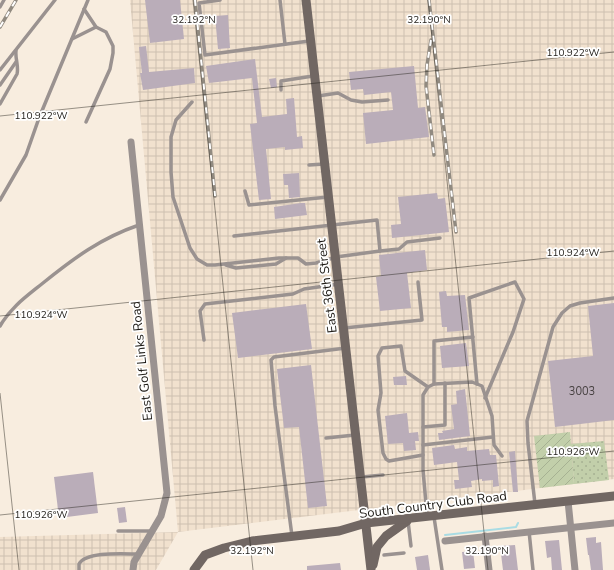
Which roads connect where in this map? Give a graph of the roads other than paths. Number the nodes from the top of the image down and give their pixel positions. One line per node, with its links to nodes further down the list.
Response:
1 (4, 0): 7 (lane)
2 (56, 0): 13 (lane)
3 (88, 0): 8 (lane)
4 (220, 0): 12 (lane)
5 (280, 0): 12 (lane)
6 (306, 0): 11 (main road, East 36th Street)
7 (0, 8)
8 (84, 10): 9 (lane); 10 (lane)
9 (96, 27): 10 (lane); 23 (lane)
10 (72, 39): 29 (lane)
11 (310, 41): 12 (lane); 16 (main road, East 36th Street)
12 (286, 44)
13 (16, 50): 14 (lane); 15 (lane)
14 (16, 62): 17 (lane); 22 (lane)
15 (0, 70)
16 (314, 76): 18 (lane); 19 (main road, East 36th Street)
17 (0, 85)
18 (281, 90)
19 (317, 96): 20 (lane); 25 (main road, East 36th Street)
20 (388, 100)
21 (192, 102): 35 (lane)
22 (0, 104)
23 (86, 122)
24 (131, 142): 30 (street, East Golf Links Road)
25 (325, 164): 26 (lane); 28 (main road, East 36th Street)
26 (309, 165)
27 (245, 191): 28 (lane)
28 (329, 197): 31 (main road, East 36th Street)
29 (0, 200)
30 (139, 225): 39 (lane); 67 (street, East Golf Links Road)
31 (332, 225): 32 (lane); 34 (lane); 35 (main road, East 36th Street)
32 (234, 236)
33 (440, 238): 34 (lane)
34 (380, 251): 35 (lane)
35 (336, 257): 37 (main road, East 36th Street)
36 (418, 282): 40 (lane)
37 (339, 284): 40 (main road, East 36th Street); 42 (lane)
38 (614, 298): 60 (lane)
39 (0, 326)
40 (344, 328): 43 (main road, East 36th Street)
41 (473, 337): 45 (lane); 46 (lane); 48 (lane)
42 (204, 340)
43 (346, 348): 50 (main road, East 36th Street); 70 (lane)
44 (445, 383): 45 (lane); 46 (lane); 49 (lane)
45 (434, 384): 47 (lane)
46 (477, 384): 48 (lane)
47 (428, 387): 49 (lane); 54 (lane)
48 (485, 398): 51 (lane)
49 (423, 427): 53 (lane)
50 (356, 435): 52 (lane); 57 (main road, East 36th Street)
51 (494, 437): 53 (lane); 55 (lane)
52 (326, 438)
53 (423, 446): 54 (lane)
54 (423, 455): 61 (lane)
55 (502, 456)
56 (382, 475): 57 (lane)
57 (361, 478): 63 (main road, East 36th Street)
58 (614, 496): 59 (main road, South Country Club Road)
59 (568, 501): 60 (main road, South Country Club Road); 65 (street)
60 (536, 505): 61 (main road, South Country Club Road)
61 (431, 516): 62 (main road, South Country Club Road); 80 (lane)
62 (410, 519): 63 (main road, South Country Club Road); 72 (lane); 79 (main road)
63 (366, 523): 70 (main road, South Country Club Road); 79 (main road, East 36th Street)
64 (614, 523): 65 (street)
65 (571, 528): 68 (street); 83 (street)
66 (118, 531): 67 (lane)
67 (152, 531): 73 (street, East Golf Links Road)
68 (529, 531): 69 (street); 82 (lane)
69 (485, 536): 71 (street); 81 (street)
70 (292, 537): 78 (main road, South Country Club Road)
71 (446, 541)
72 (411, 546)
73 (138, 554): 76 (lane); 77 (street, East Golf Links Road)
74 (404, 554): 75 (lane)
75 (384, 555)
76 (79, 570)
77 (133, 570)
78 (194, 570)
79 (371, 570)
80 (442, 570)
81 (489, 570)
82 (533, 570)
83 (576, 570)

